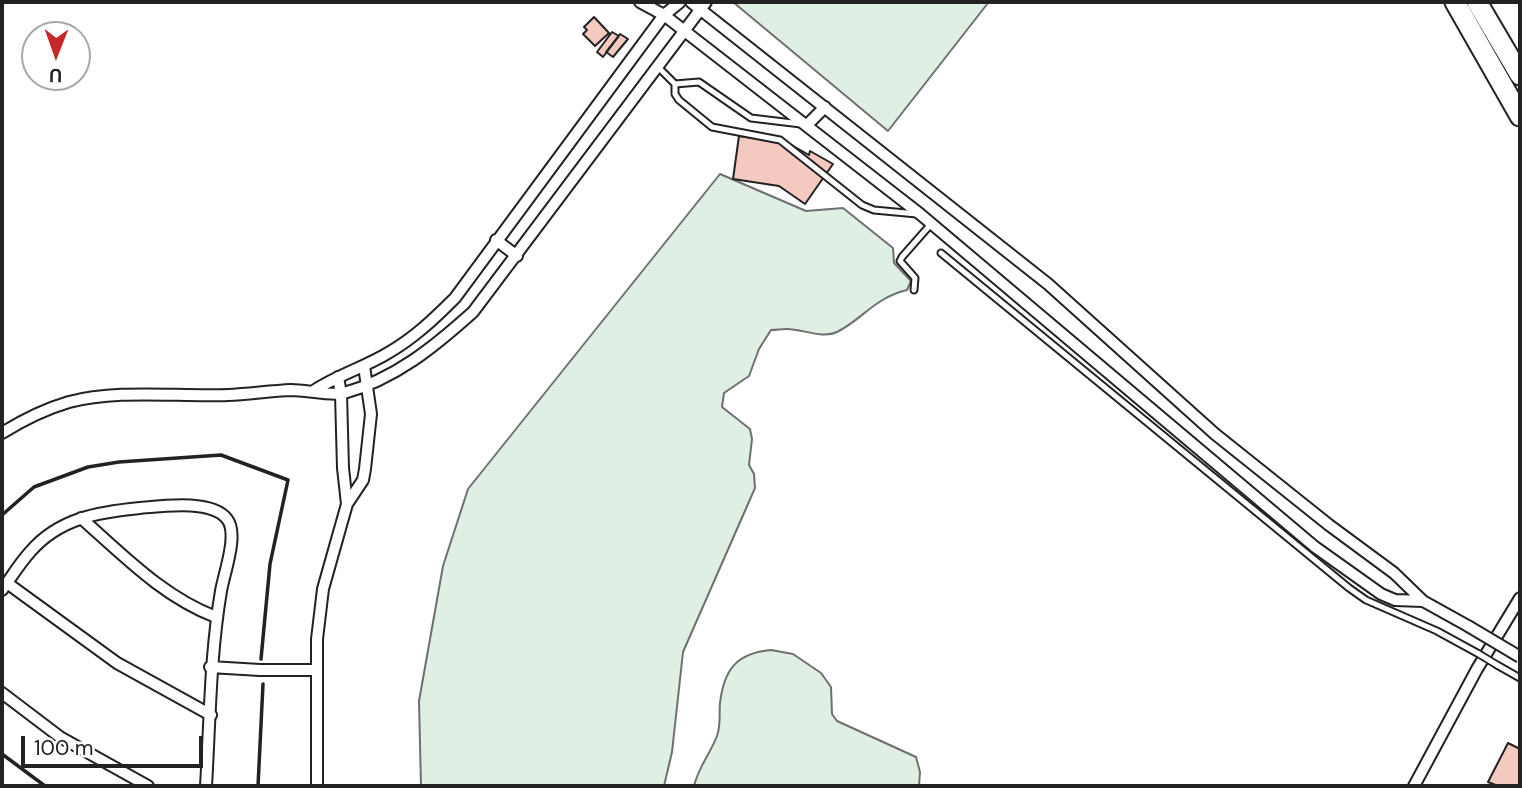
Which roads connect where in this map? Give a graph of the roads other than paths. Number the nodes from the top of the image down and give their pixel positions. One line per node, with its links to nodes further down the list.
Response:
1 (640, 2): 7 (street)
2 (680, 2): 7 (street)
3 (691, 2): 6 (street)
4 (1455, 2): 13 (highway)
5 (1477, 2): 10 (highway)
6 (703, 6): 8 (street); 12 (street)
7 (664, 15): 8 (street); 17 (street)
8 (683, 31): 9 (street); 14 (street)
9 (658, 67): 11 (lane); 19 (street)
10 (1520, 75)
11 (675, 84): 14 (lane); 15 (lane)
12 (825, 107): 14 (street); 27 (street)
13 (1520, 116)
14 (807, 125): 15 (street)
15 (920, 214): 16 (street)
16 (931, 224): 20 (lane); 29 (street)
17 (496, 240): 19 (street); 21 (street)
18 (941, 253): 40 (lane, bridge)
19 (517, 256): 23 (street)
20 (914, 290)
21 (364, 366): 22 (street); 23 (street)
22 (338, 377): 24 (street); 25 (street)
23 (367, 385): 25 (street); 31 (street)
24 (315, 390): 25 (street); 26 (street)
25 (341, 394): 31 (street)
26 (2, 433)
27 (1215, 434): 28 (street); 29 (street)
28 (1232, 447): 30 (street); 35 (street)
29 (1200, 452): 30 (street)
30 (1216, 465): 35 (street)
31 (346, 504): 39 (street)
32 (82, 517): 33 (street); 36 (street); 36 (street)
33 (5, 587): 42 (street)
34 (1520, 598): 46 (street)
35 (1423, 600): 37 (street, bridge)
36 (216, 617): 38 (street)
37 (1520, 657)
38 (210, 667): 39 (street); 42 (street)
39 (316, 670): 45 (street)
40 (1520, 678)
41 (2, 693): 43 (street)
42 (211, 715): 44 (street)
43 (148, 786)
44 (206, 786)
45 (317, 786)
46 (1414, 786)

